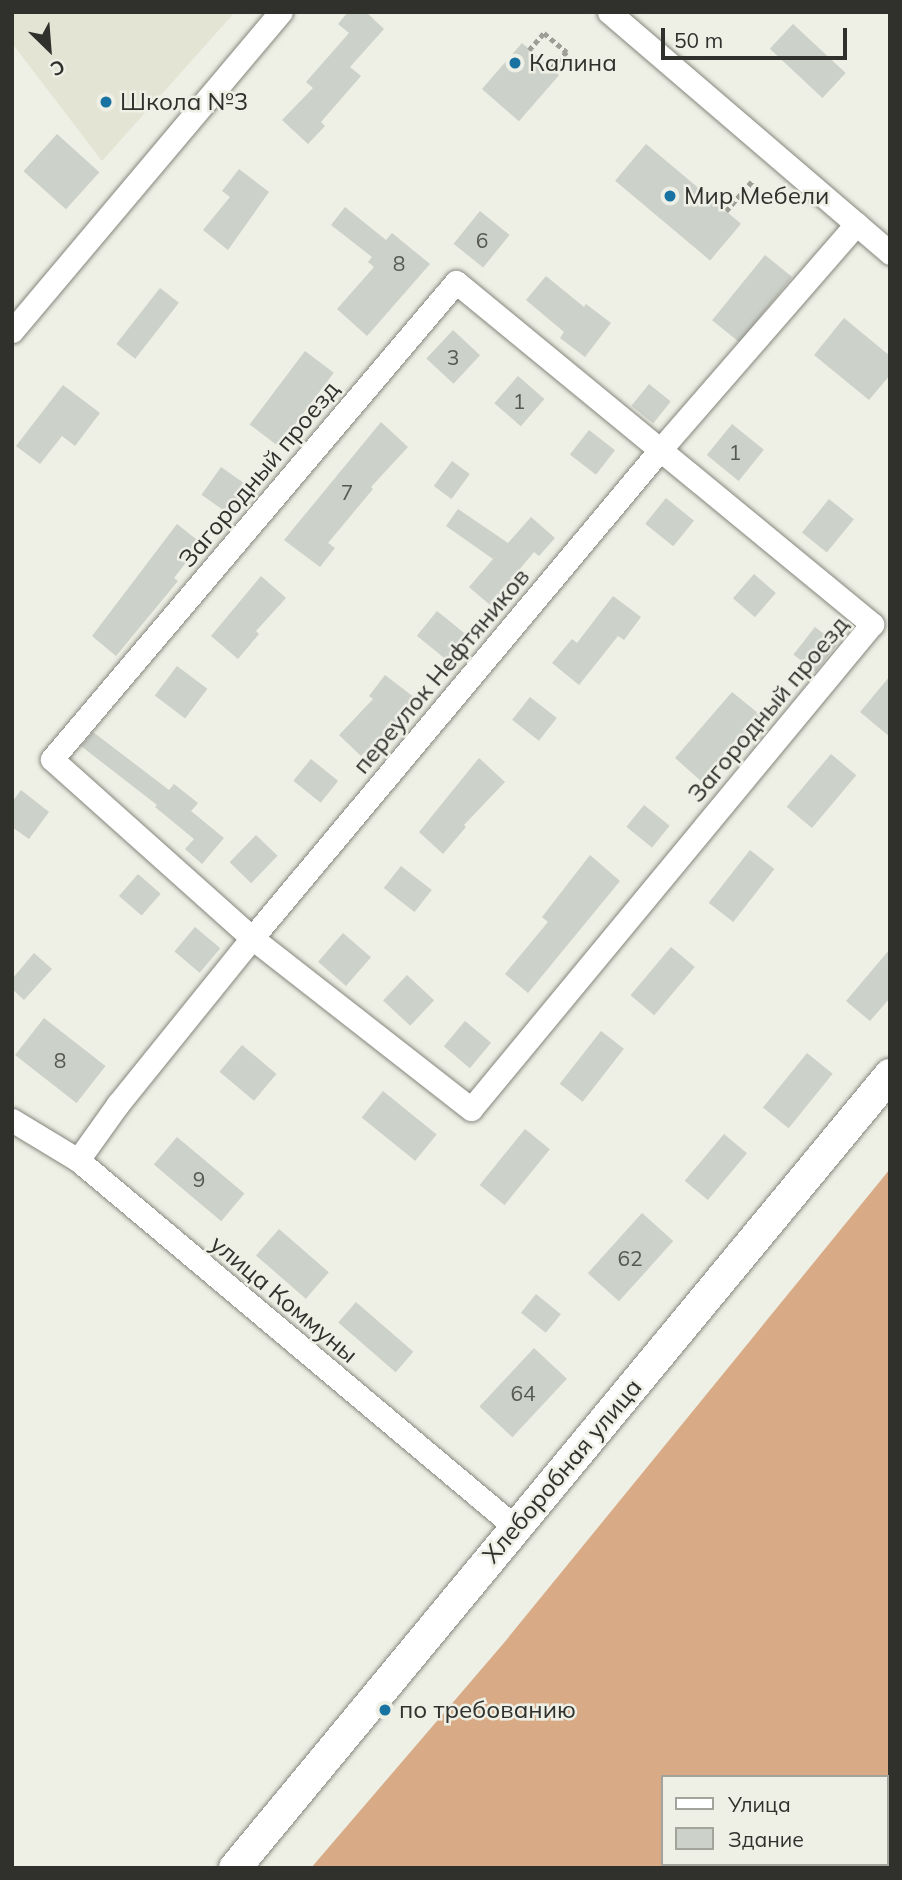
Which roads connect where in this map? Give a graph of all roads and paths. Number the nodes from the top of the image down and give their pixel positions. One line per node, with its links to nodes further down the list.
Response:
1 (281, 12): 9 (street)
2 (609, 12): 7 (street)
3 (530, 50): 4 (path)
4 (551, 69)
5 (752, 180): 6 (path)
6 (726, 211)
7 (856, 224): 8 (street); 10 (street, переулок Нефтяников)
8 (890, 253)
9 (12, 331)
10 (659, 451): 11 (street, переулок Нефтяников); 11 (street, Загородный проезд); 11 (street, Загородный проезд)
11 (251, 937): 14 (street, переулок Нефтяников)
12 (890, 1075): 15 (main road, Хлеборобная улица)
13 (12, 1120): 14 (street, улица Коммуны)
14 (78, 1160): 15 (street, улица Коммуны)
15 (515, 1527): 16 (main road, Хлеборобная улица)
16 (235, 1868)

